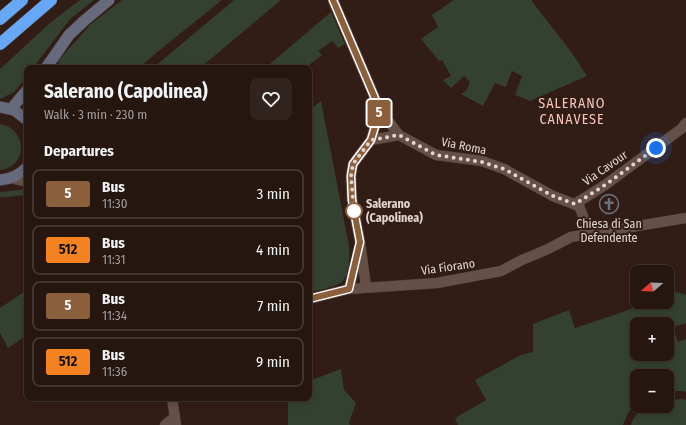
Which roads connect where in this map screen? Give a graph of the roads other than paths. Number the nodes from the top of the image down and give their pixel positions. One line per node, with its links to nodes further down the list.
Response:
1 (22, 0): 5 (highway)
2 (52, 0): 6 (highway)
3 (109, 0): 7 (main road)
4 (333, 0): 10 (street, Via Roma)
5 (0, 19)
6 (0, 44)
7 (49, 65)
8 (24, 92): 9 (main road)
9 (5, 108): 11 (main road)
10 (380, 110): 13 (street, Via Roma); 14 (street)
11 (24, 117)
12 (686, 123): 18 (street, Via Cavour)
13 (399, 135): 14 (street); 18 (street, Via Roma)
14 (371, 140): 21 (street)
15 (24, 170): 16 (main road)
16 (5, 179): 17 (street)
17 (24, 182)
18 (575, 204): 20 (street)
19 (686, 218): 20 (street, Via Fiorano)
20 (584, 235): 22 (street, Via Fiorano)
21 (360, 242): 22 (street); 23 (street)
22 (366, 287): 23 (street, Via Fiorano)
23 (349, 289): 24 (street, Via Fiorano)
24 (312, 298)
25 (172, 401): 26 (street)
26 (175, 421): 27 (street)
27 (165, 425)

